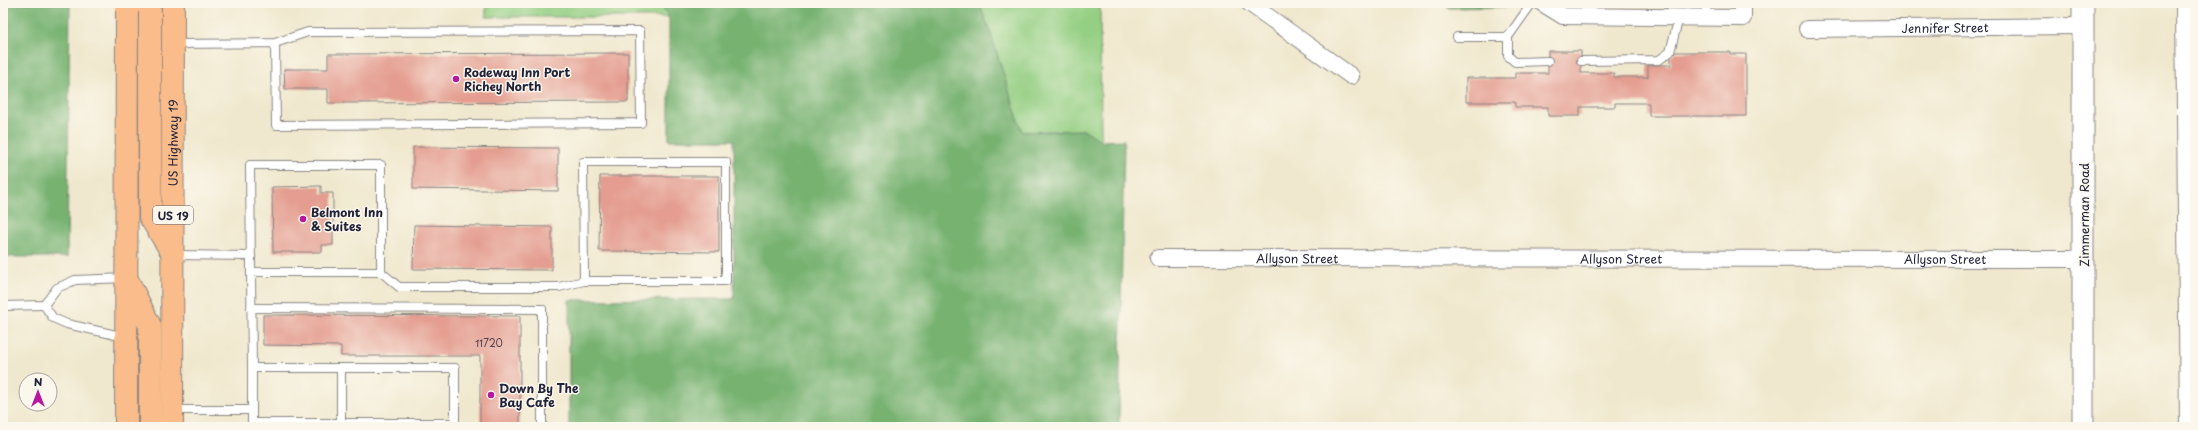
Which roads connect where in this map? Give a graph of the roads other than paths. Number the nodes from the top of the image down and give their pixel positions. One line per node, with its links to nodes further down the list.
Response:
1 (127, 3): 27 (highway)
2 (146, 3): 21 (highway)
3 (173, 3): 17 (highway, US Highway 19 / US 19)
4 (1532, 3): 15 (lane)
5 (1542, 3): 11 (street)
6 (2083, 3): 12 (street, Zimmerman Road)
7 (1251, 4): 20 (street)
8 (2188, 7): 43 (street)
9 (1706, 10): 10 (street); 11 (street)
10 (1743, 10)
11 (1679, 17): 19 (lane)
12 (2083, 26): 13 (street, Jennifer Street); 24 (street, Zimmerman Road)
13 (1807, 30)
14 (1457, 37): 15 (lane)
15 (1508, 37): 18 (lane)
16 (275, 43): 16 (lane); 17 (lane)
17 (173, 44): 21 (highway, US Highway 19 / US 19)
18 (1548, 61)
19 (1581, 61)
20 (1351, 76)
21 (173, 255): 22 (lane); 36 (highway, US Highway 19 / US 19)
22 (251, 256): 25 (lane); 26 (lane)
23 (1158, 258): 24 (street, Allyson Street)
24 (2084, 258): 42 (street, Zimmerman Road)
25 (251, 272): 26 (lane); 31 (lane)
26 (381, 272): 28 (lane)
27 (126, 278): 29 (lane); 32 (highway); 40 (highway)
28 (584, 281): 28 (lane)
29 (44, 305): 30 (lane); 32 (lane)
30 (3, 306)
31 (251, 308): 33 (lane); 41 (lane)
32 (127, 338): 39 (highway)
33 (252, 368): 34 (lane); 35 (lane)
34 (341, 368): 38 (lane); 38 (lane)
35 (252, 410): 36 (lane); 37 (lane)
36 (172, 419)
37 (252, 425): 38 (lane)
38 (341, 425)
39 (126, 427)
40 (150, 427)
41 (542, 427)
42 (2083, 427)
43 (2188, 427)

